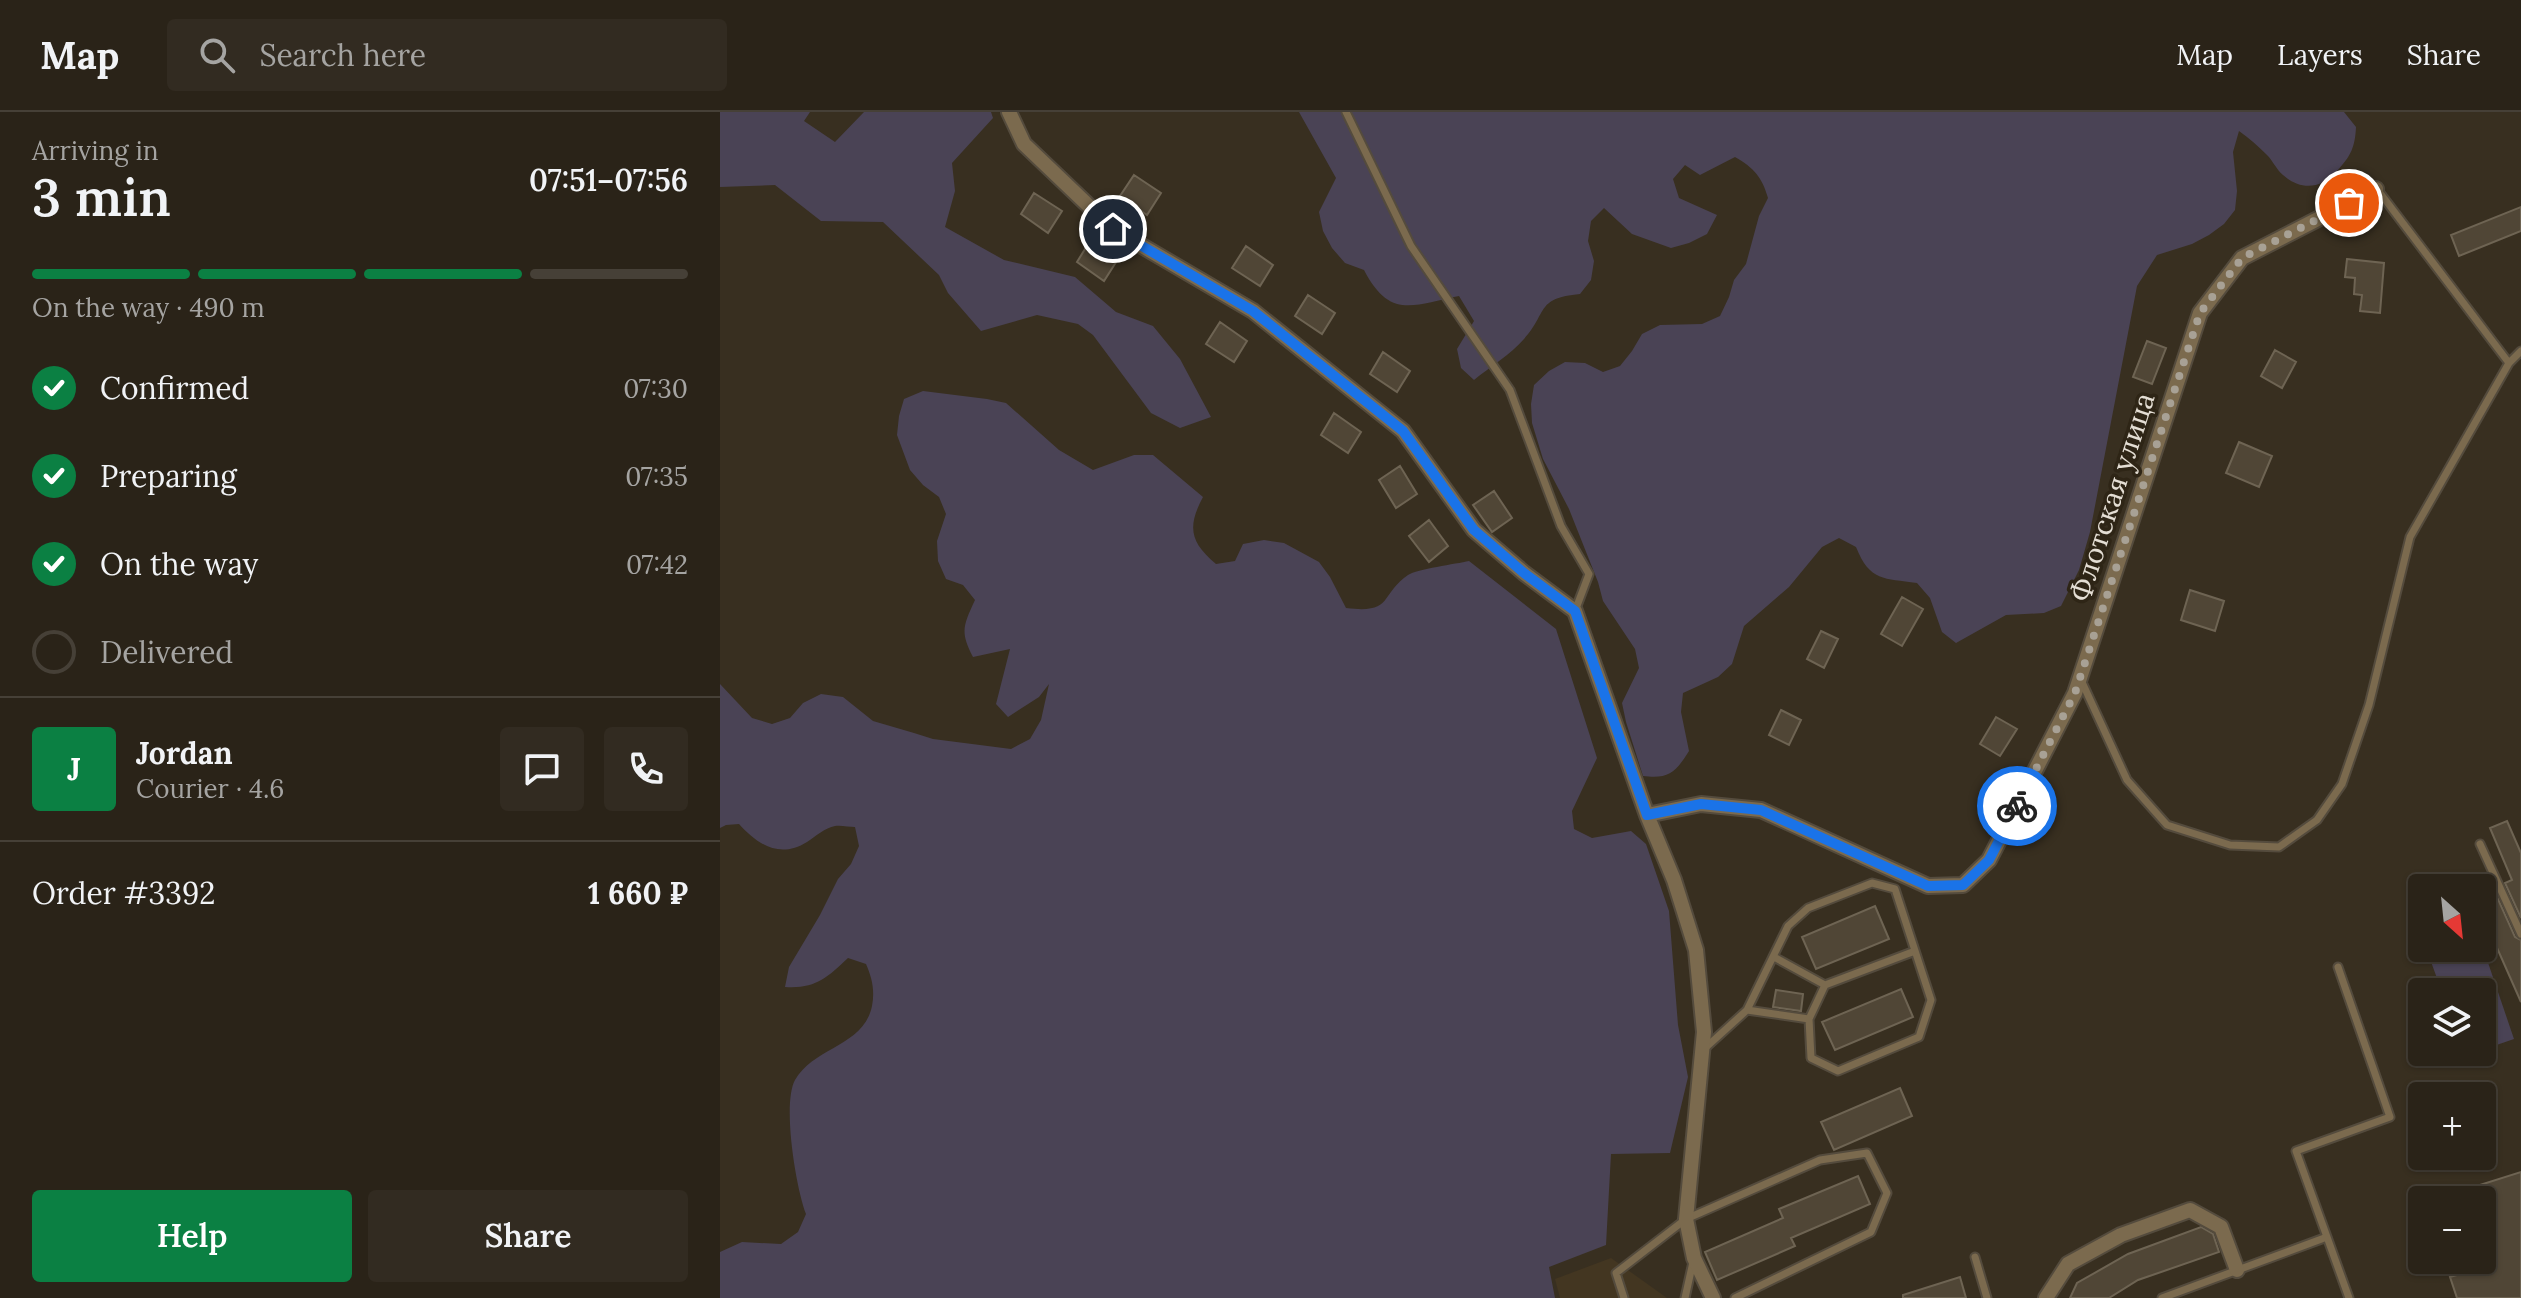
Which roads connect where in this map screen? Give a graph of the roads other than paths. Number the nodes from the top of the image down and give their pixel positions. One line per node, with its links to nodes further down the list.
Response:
1 (1009, 112): 6 (street)
2 (1346, 112): 6 (lane)
3 (2376, 189): 5 (lane); 7 (street, Флотская улица)
4 (2521, 351): 5 (lane)
5 (2509, 363): 7 (lane)
6 (1575, 611): 8 (street)
7 (2080, 678): 8 (street, Флотская улица)
8 (1647, 815): 17 (street)
9 (2480, 844): 10 (lane)
10 (2521, 934)
11 (1915, 951): 12 (lane); 14 (lane); 16 (lane)
12 (1774, 957): 14 (lane); 15 (lane)
13 (2338, 967): 19 (lane)
14 (1825, 985): 16 (lane)
15 (1747, 1010): 16 (lane); 17 (lane)
16 (1809, 1019)
17 (1703, 1050): 18 (street)
18 (1686, 1219): 21 (street); 23 (lane); 26 (lane)
19 (2327, 1237): 22 (lane); 30 (lane)
20 (1975, 1257): 27 (lane)
21 (1694, 1258): 24 (lane); 25 (street)
22 (2237, 1270): 28 (street); 29 (lane)
23 (1624, 1298)
24 (1685, 1298)
25 (1713, 1298)
26 (1735, 1298)
27 (1987, 1298)
28 (2046, 1298)
29 (2162, 1298)
30 (2349, 1298)

